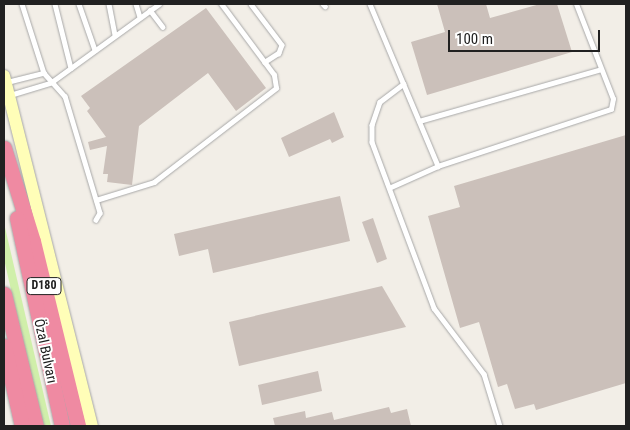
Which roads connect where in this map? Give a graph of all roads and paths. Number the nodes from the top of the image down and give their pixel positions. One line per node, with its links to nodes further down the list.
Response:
1 (22, 4): 19 (lane)
2 (55, 4): 17 (lane)
3 (79, 4): 15 (lane)
4 (109, 4): 14 (lane)
5 (136, 4): 12 (lane)
6 (159, 4): 11 (lane)
7 (221, 4): 16 (lane)
8 (251, 4): 16 (lane)
9 (370, 4): 22 (lane)
10 (576, 4): 18 (lane)
11 (150, 10): 12 (lane); 13 (lane)
12 (140, 18): 14 (lane)
13 (162, 27)
14 (115, 36): 15 (lane)
15 (95, 50): 17 (lane)
16 (265, 62): 29 (lane)
17 (71, 68): 21 (lane)
18 (601, 69): 24 (lane); 27 (lane)
19 (44, 73): 20 (lane); 21 (lane)
20 (5, 79): 23 (street)
21 (53, 82): 23 (lane); 29 (lane)
22 (404, 84): 24 (lane); 28 (lane)
23 (9, 96): 37 (street)
24 (420, 121): 27 (lane)
25 (4, 148): 36 (highway, D180)
26 (4, 159): 35 (highway, Özal Bulvarı / D180)
27 (438, 166): 28 (lane)
28 (391, 187): 38 (lane)
29 (96, 200): 30 (lane)
30 (96, 220)
31 (4, 294): 34 (highway, Özal Bulvarı)
32 (4, 346): 33 (highway)
33 (22, 426)
34 (36, 426)
35 (62, 426)
36 (78, 426)
37 (92, 426)
38 (500, 426)

